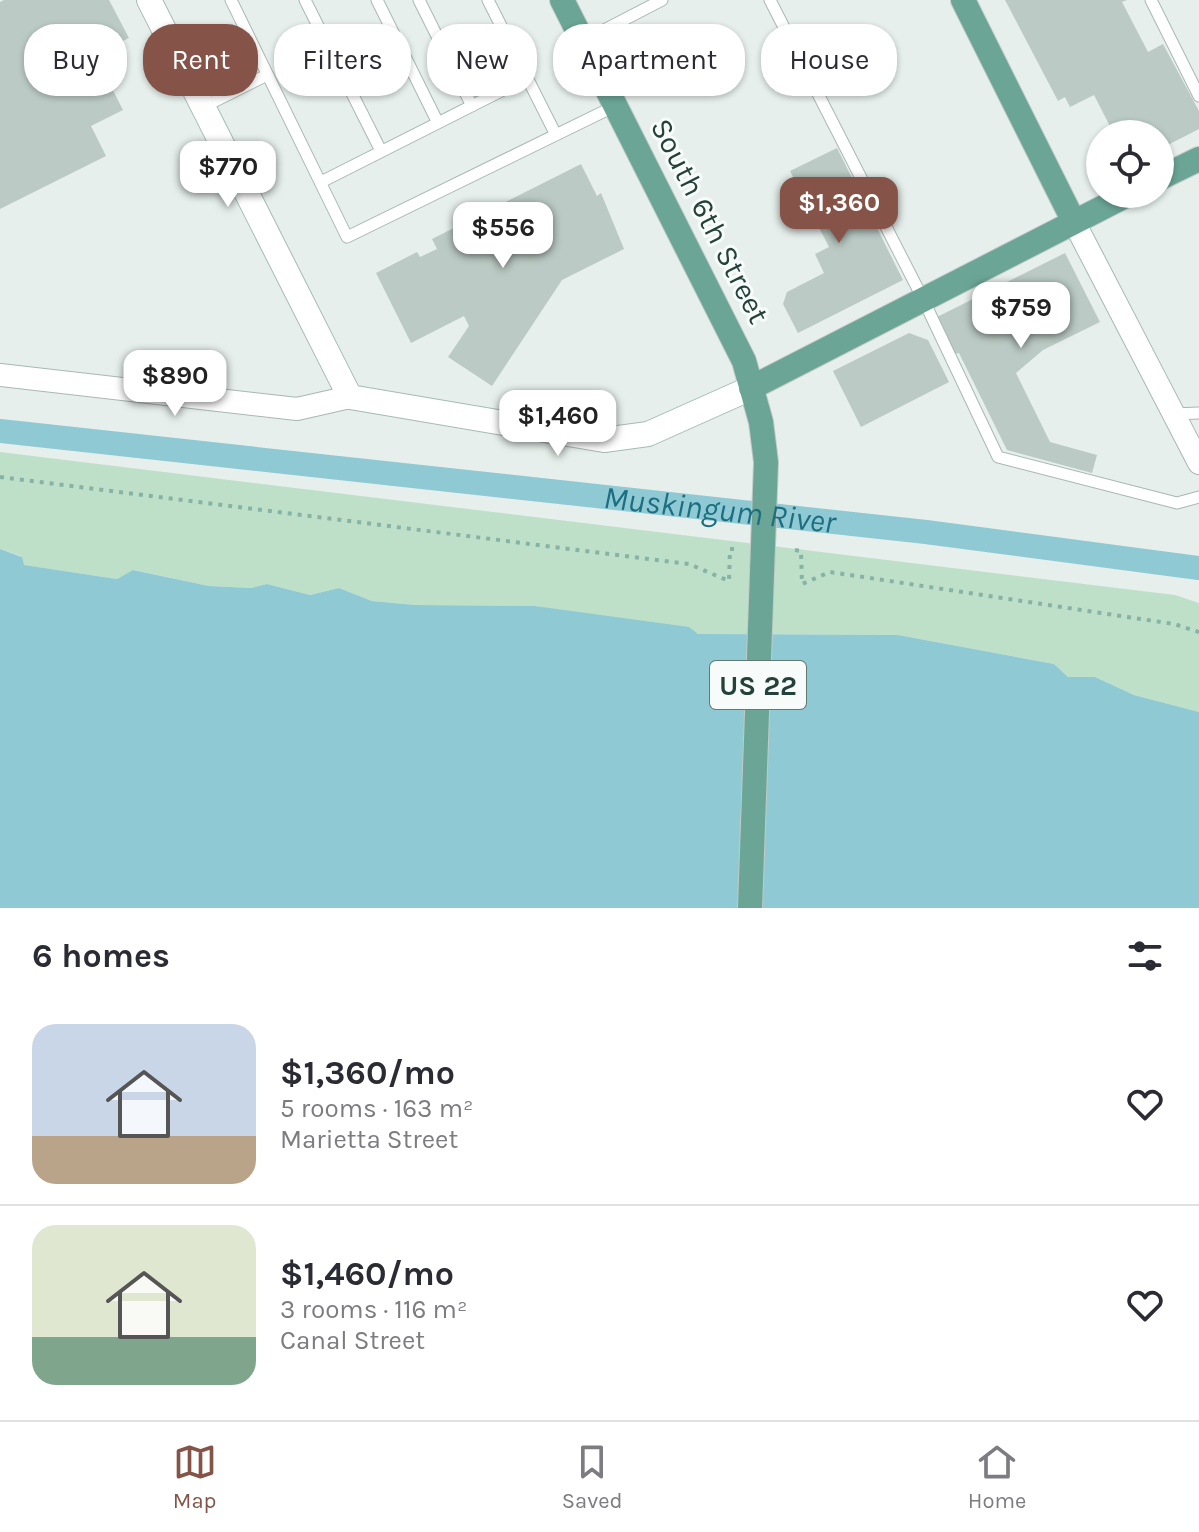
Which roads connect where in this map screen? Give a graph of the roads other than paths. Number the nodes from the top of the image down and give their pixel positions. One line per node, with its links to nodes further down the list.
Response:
1 (149, 0): 22 (main road)
2 (231, 0): 15 (lane)
3 (305, 0): 25 (lane)
4 (377, 0): 23 (lane)
5 (419, 0): 20 (lane)
6 (488, 0): 12 (lane)
7 (562, 0): 13 (main road, South 6th Street / US 22)
8 (662, 0): 14 (lane)
9 (770, 0): 31 (lane)
10 (963, 0): 30 (main road)
11 (1151, 0): 19 (lane)
12 (500, 24)
13 (574, 24)
14 (616, 24)
15 (267, 75): 22 (lane); 28 (lane)
16 (492, 96): 20 (lane)
17 (536, 96): 24 (lane)
18 (611, 96): 21 (main road, South 6th Street / US 22)
19 (1199, 96)
20 (472, 106): 23 (lane)
21 (616, 106): 24 (lane); 33 (main road, South 6th Street / US 22)
22 (203, 107): 34 (main road)
23 (438, 123): 25 (lane)
24 (556, 135): 28 (lane)
25 (381, 151): 28 (lane)
26 (1199, 159): 27 (main road)
27 (1174, 171)
28 (321, 182)
29 (1102, 208): 30 (main road)
30 (1074, 222): 31 (main road); 36 (street)
31 (923, 299): 33 (main road); 38 (lane)
32 (0, 375): 34 (street)
33 (751, 388): 34 (main road); 39 (main road, US 22)
34 (350, 397)
35 (1199, 413): 36 (lane)
36 (1174, 414): 37 (street)
37 (1199, 463)
38 (1199, 497)
39 (750, 908)

